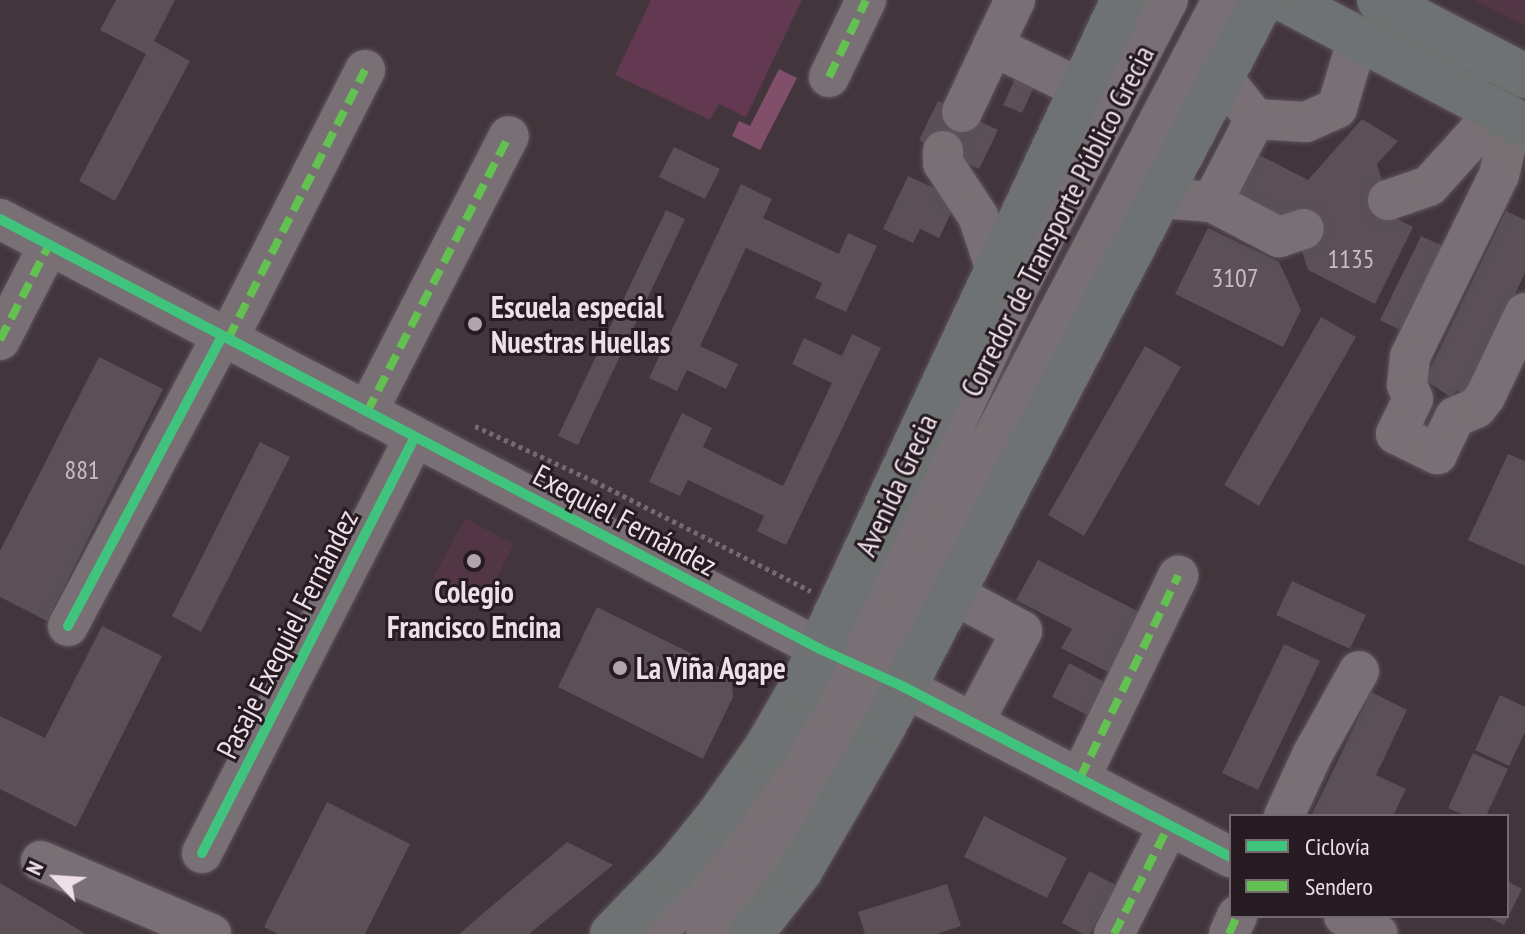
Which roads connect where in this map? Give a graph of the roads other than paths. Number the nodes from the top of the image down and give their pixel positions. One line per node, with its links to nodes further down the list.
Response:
1 (866, 0): 13 (street)
2 (1015, 0): 10 (street)
3 (1123, 0): 15 (main road, Avenida Grecia)
4 (1168, 0): 36 (street, Corredor de Transporte Público Grecia)
5 (1222, 0): 36 (street, Corredor de Transporte Público Grecia)
6 (1262, 0): 14 (main road, Avenida Grecia)
7 (1285, 0): 9 (main road)
8 (1379, 0): 12 (main road)
9 (1358, 38): 17 (main road); 18 (street)
10 (993, 46): 15 (street); 16 (street)
11 (365, 70): 29 (street)
12 (1525, 76)
13 (829, 77)
14 (1222, 77): 18 (street); 21 (main road, Avenida Grecia)
15 (1081, 89): 27 (main road, Avenida Grecia)
16 (962, 112)
17 (1510, 118): 22 (street); 28 (street)
18 (1255, 119): 23 (street)
19 (509, 136): 31 (street)
20 (943, 151): 27 (street)
21 (1159, 198): 23 (street); 34 (main road, Avenida Grecia)
22 (1388, 200)
23 (1212, 202): 25 (street)
24 (0, 219): 26 (street, Exequiel Fernández)
25 (1304, 229)
26 (49, 245): 29 (street, Exequiel Fernández); 30 (street)
27 (996, 270): 36 (main road, Avenida Grecia)
28 (1525, 313)
29 (225, 337): 31 (street, Exequiel Fernández); 35 (street)
30 (0, 340)
31 (367, 412): 32 (street, Exequiel Fernández)
32 (415, 437): 36 (street, Exequiel Fernández); 42 (street, Pasaje Exequiel Fernández)
33 (1178, 576): 39 (street)
34 (955, 595): 36 (main road, Avenida Grecia); 38 (street)
35 (68, 626)
36 (861, 667): 38 (street, Exequiel Fernández); 47 (main road, Avenida Grecia); 48 (street, Corredor de Transporte Público Grecia); 49 (street, Corredor de Transporte Público Grecia); 50 (main road, Avenida Grecia)
37 (1359, 671): 40 (street)
38 (973, 723): 39 (street, Exequiel Fernández)
39 (1080, 778): 41 (street, Exequiel Fernández)
40 (1285, 814)
41 (1169, 825): 43 (street, Exequiel Fernández); 51 (street)
42 (202, 853)
43 (1229, 856)
44 (41, 861): 46 (street)
45 (1348, 918): 52 (street)
46 (211, 934)
47 (612, 934)
48 (655, 934)
49 (706, 934)
50 (751, 934)
51 (1114, 934)
52 (1378, 934)

